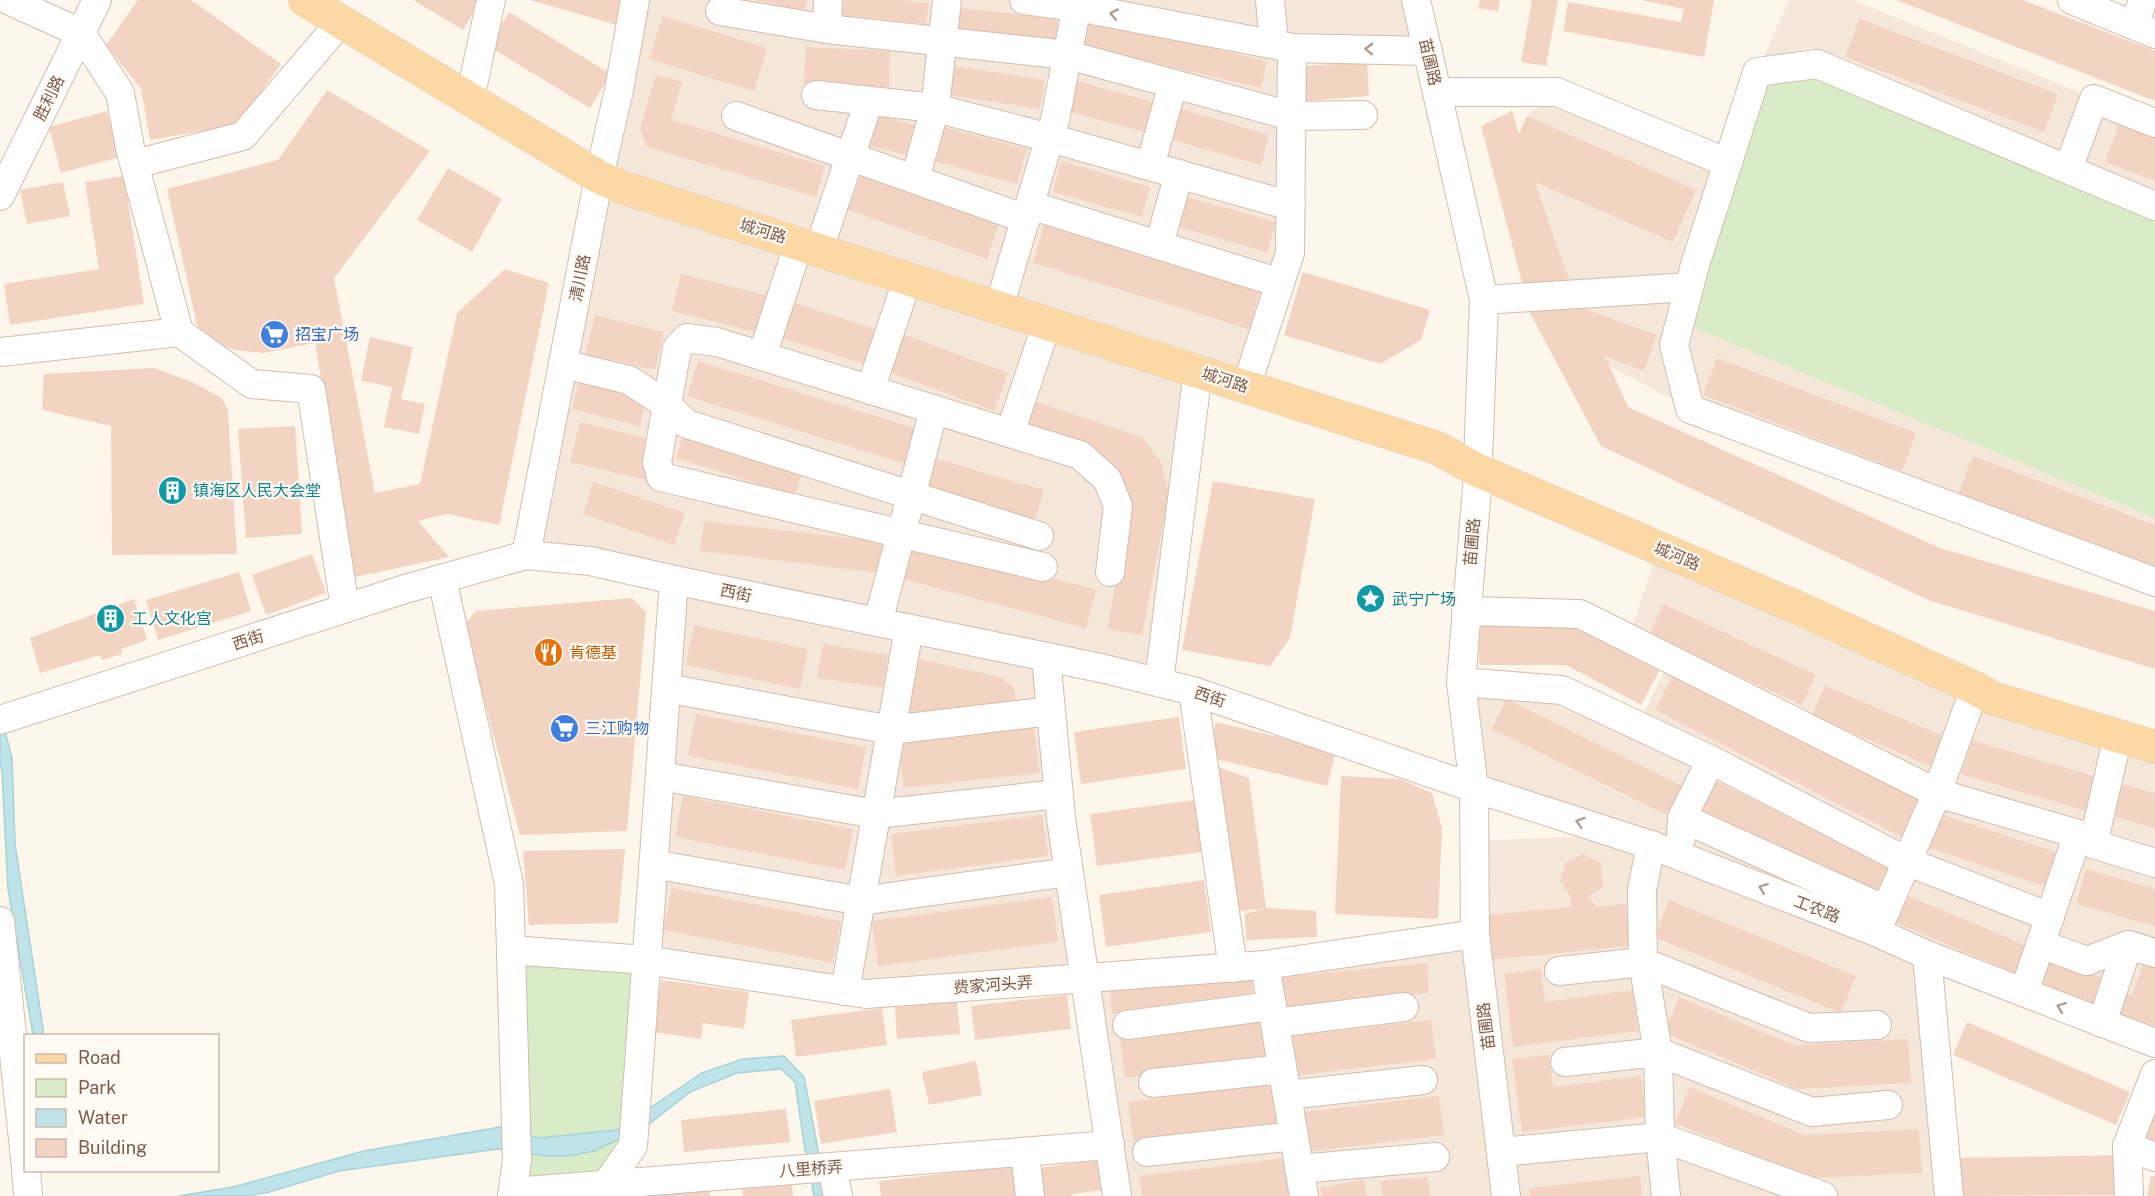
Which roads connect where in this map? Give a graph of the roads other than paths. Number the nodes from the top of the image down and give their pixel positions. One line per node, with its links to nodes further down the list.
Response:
1 (8, 0): 18 (street)
2 (98, 0): 18 (street, 胜利路)
3 (305, 0): 16 (main road, 城河路)
4 (491, 0): 26 (street)
5 (635, 0): 40 (street, 清川路)
6 (828, 0): 17 (street)
7 (947, 0): 19 (street)
8 (1024, 0): 12 (street)
9 (1269, 0): 20 (street)
10 (1416, 0): 21 (street, 苗圃路)
11 (2072, 0): 15 (street)
12 (1078, 4): 14 (street, one-way to 12); 22 (street)
13 (720, 11): 17 (street)
14 (1157, 11): 20 (street)
15 (2144, 20)
16 (340, 22): 26 (main road, 城河路); 36 (street)
17 (827, 29): 19 (street)
18 (81, 33): 36 (street); 42 (street, 胜利路)
19 (943, 42): 22 (street); 28 (street)
20 (1283, 46): 21 (street, one-way to 20); 31 (street)
21 (1428, 51): 24 (street, 苗圃路)
22 (1068, 55): 23 (street); 33 (street)
23 (1173, 84): 31 (street); 37 (street)
24 (1437, 92): 35 (street); 51 (street, 苗圃路)
25 (816, 95): 27 (street)
26 (470, 99): 40 (main road, 城河路)
27 (868, 101): 28 (street); 34 (street)
28 (935, 108): 33 (street); 41 (street)
29 (1363, 115): 31 (street)
30 (736, 116): 34 (street)
31 (1291, 116): 43 (street)
32 (2155, 123): 38 (street)
33 (1050, 138): 37 (street); 45 (street)
34 (850, 157): 41 (street); 47 (street)
35 (1728, 163): 38 (street); 50 (street)
36 (135, 164): 54 (street)
37 (1150, 166): 39 (street)
38 (2068, 169): 44 (street)
39 (1179, 174): 43 (street); 46 (street)
40 (600, 177): 47 (main road, 城河路); 57 (street, 清川路)
41 (915, 179): 45 (street)
42 (0, 196)
43 (1291, 206): 49 (street)
44 (2155, 206)
45 (1028, 212): 46 (street); 52 (street)
46 (1159, 245): 49 (street)
47 (809, 246): 48 (main road, 城河路); 56 (street)
48 (908, 278): 52 (main road, 城河路); 60 (street)
49 (1280, 283): 59 (street)
50 (1689, 287): 51 (street); 73 (street)
51 (1484, 300): 64 (street, 苗圃路)
52 (999, 307): 53 (main road, 城河路)
53 (1047, 323): 58 (main road, 城河路); 63 (street)
54 (179, 332): 55 (street); 74 (street)
55 (0, 352)
56 (762, 356): 60 (street); 61 (street)
57 (563, 364): 61 (street); 68 (street, 清川路)
58 (1198, 371): 59 (main road, 城河路); 80 (street)
59 (1246, 387): 64 (main road, 城河路)
60 (870, 390): 62 (street)
61 (667, 405): 65 (street); 66 (street)
62 (934, 409): 63 (street); 65 (street)
63 (1010, 433): 70 (street)
64 (1477, 470): 75 (street, 苗圃路); 82 (main road, 城河路)
65 (912, 495): 66 (street); 67 (street)
66 (901, 534): 69 (street); 76 (street)
67 (1039, 537)
68 (526, 555): 71 (street, 西街); 72 (street, 西街)
69 (1043, 567)
70 (1110, 572)
71 (442, 579): 74 (street, 西街); 109 (street)
72 (674, 580): 76 (street, 西街); 81 (street)
73 (2155, 582)
74 (345, 608): 85 (street, 西街)
75 (1467, 611): 79 (street, 苗圃路); 92 (street)
76 (878, 622): 77 (street, 西街)
77 (909, 629): 78 (street, 西街); 86 (street)
78 (1046, 657): 80 (street, 西街); 84 (street)
79 (1461, 681): 89 (street); 91 (street, 苗圃路)
80 (1159, 682): 83 (street, 西街)
81 (666, 688): 86 (street); 90 (street)
82 (1975, 688): 87 (main road, 城河路); 92 (street)
83 (1193, 691): 91 (street, 西街); 115 (street)
84 (1051, 711): 86 (street); 93 (street)
85 (0, 720)
86 (891, 730): 94 (street)
87 (2118, 736): 88 (main road, 城河路); 99 (street)
88 (2155, 747)
89 (1711, 760): 95 (street); 98 (street)
90 (660, 776): 94 (street); 100 (street)
91 (1474, 788): 96 (street, 工农路, one-way to 91); 106 (street, 苗圃路)
92 (1937, 793): 98 (street); 103 (street)
93 (1059, 794): 94 (street); 101 (street)
94 (876, 814): 102 (street)
95 (1682, 818): 97 (street); 105 (street)
96 (1652, 845): 97 (street, 工农路); 113 (street)
97 (1679, 856): 105 (street, 工农路, one-way to 97)
98 (1908, 862): 103 (street); 105 (street)
99 (2155, 863)
100 (653, 864): 102 (street); 112 (street)
101 (1069, 872): 102 (street); 117 (street)
102 (861, 901): 118 (street)
103 (2050, 917): 107 (street)
104 (0, 921): 137 (street)
105 (1881, 921): 111 (street, 工农路)
106 (1475, 934): 114 (street, 费家河头弄); 140 (street, 苗圃路)
107 (2040, 944): 108 (street); 119 (street)
108 (2128, 945): 110 (street); 122 (street)
109 (511, 950): 112 (street, 费家河头弄); 148 (street)
110 (2155, 952)
111 (1927, 955): 119 (street, 工农路); 156 (street)
112 (646, 960): 118 (street, 费家河头弄); 147 (street)
113 (1643, 962): 116 (street); 124 (street); 126 (street)
114 (1265, 965): 115 (street, 费家河头弄); 121 (street)
115 (1233, 968): 117 (street, 费家河头弄)
116 (1559, 971)
117 (1085, 979): 118 (street, 费家河头弄); 135 (street)
118 (845, 991)
119 (2024, 992): 122 (street, 工农路, one-way to 119)
120 (1404, 1007): 121 (street)
121 (1273, 1015): 123 (street); 130 (street)
122 (2102, 1023): 125 (street, 工农路)
123 (1127, 1025)
124 (1878, 1025)
125 (2155, 1043)
126 (1658, 1052): 127 (street); 132 (street); 134 (street)
127 (1565, 1062)
128 (2155, 1074): 136 (street)
129 (1423, 1080): 130 (street)
130 (1285, 1082): 131 (street); 133 (street)
131 (1153, 1083)
132 (1888, 1105)
133 (1294, 1136): 139 (street); 145 (street)
134 (1660, 1137): 140 (street); 154 (street); 155 (street)
135 (1110, 1145): 138 (street, 八里桥弄); 152 (street)
136 (2127, 1146): 142 (street); 157 (street)
137 (24, 1150)
138 (1025, 1152): 143 (street, 八里桥弄); 151 (street)
139 (1147, 1152)
140 (1501, 1152): 153 (street, 苗圃路)
141 (1435, 1157): 145 (street)
142 (2155, 1157)
143 (832, 1167): 146 (street, 八里桥弄); 150 (street)
144 (26, 1172): 149 (street)
145 (1302, 1182)
146 (729, 1186): 147 (street, 八里桥弄)
147 (602, 1190): 148 (street, 八里桥弄)
148 (512, 1194)
149 (28, 1196)
150 (838, 1196)
151 (1030, 1196)
152 (1118, 1196)
153 (1506, 1196)
154 (1666, 1196)
155 (1823, 1196)
156 (1949, 1196)
157 (2129, 1196)

